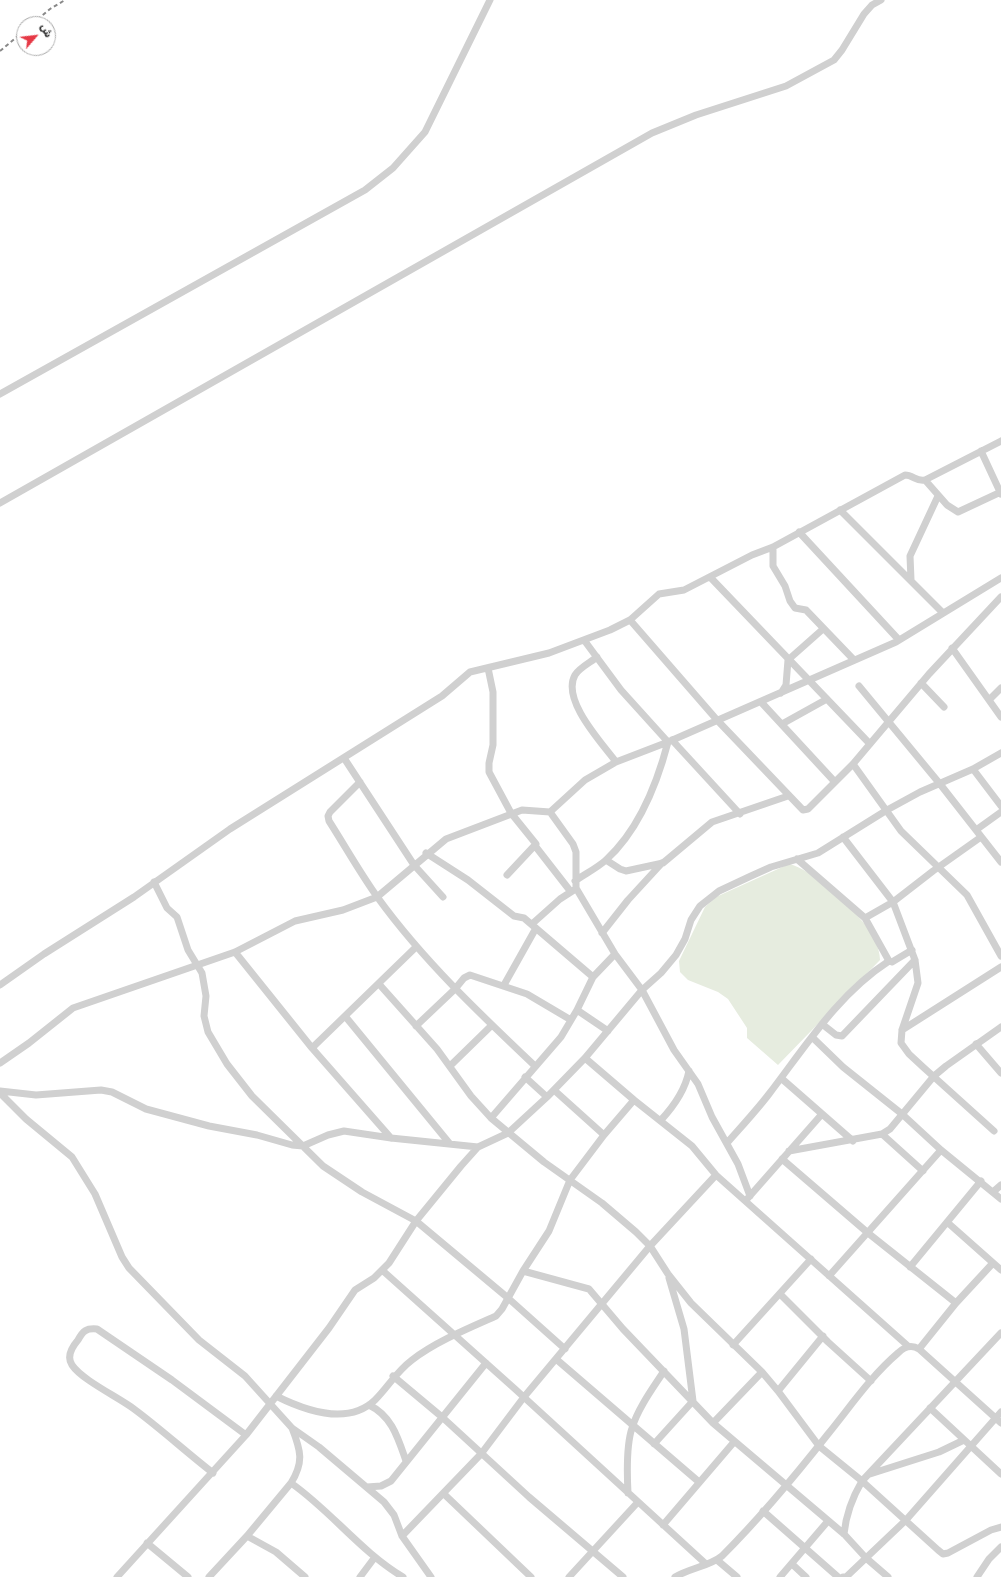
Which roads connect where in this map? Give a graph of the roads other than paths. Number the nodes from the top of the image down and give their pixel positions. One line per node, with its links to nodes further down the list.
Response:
1 (490, 0): 3 (street)
2 (881, 0): 9 (street)
3 (0, 394)
4 (1001, 440): 5 (street)
5 (981, 450): 6 (street); 7 (street)
6 (925, 480): 8 (street); 10 (street)
7 (1001, 493): 8 (street)
8 (938, 496): 15 (street)
9 (0, 503)
10 (840, 510): 11 (street); 15 (street)
11 (799, 532): 12 (street); 21 (street)
12 (773, 547): 13 (street); 19 (street)
13 (710, 578): 18 (street); 24 (street)
14 (1001, 578): 17 (street)
15 (911, 580): 17 (street)
16 (1001, 598): 22 (street)
17 (944, 613): 21 (street)
18 (630, 620): 20 (street); 37 (street)
19 (823, 629): 24 (street); 25 (street)
20 (584, 640): 23 (street); 26 (street)
21 (899, 640): 25 (street)
22 (952, 648): 28 (street); 33 (street)
23 (597, 657): 40 (street); 44 (street)
24 (788, 660): 27 (street); 31 (street)
25 (854, 660): 27 (street)
26 (488, 668): 43 (street); 55 (street)
27 (809, 680): 31 (street); 32 (street)
28 (921, 683): 35 (street); 38 (street)
29 (859, 686): 38 (street)
30 (1001, 688): 33 (street)
31 (781, 693): 34 (street)
32 (827, 699): 39 (street); 41 (street)
33 (990, 699): 36 (street)
34 (761, 702): 37 (street); 39 (street)
35 (944, 707)
36 (1001, 717)
37 (717, 720): 40 (street); 50 (street)
38 (889, 722): 41 (street); 49 (street)
39 (782, 724): 47 (street)
40 (670, 741): 44 (street); 56 (street); 63 (street)
41 (870, 744): 45 (street)
42 (1001, 753): 46 (street)
43 (344, 758): 48 (street); 69 (street)
44 (616, 762): 53 (street)
45 (853, 764): 47 (street); 52 (street)
46 (973, 769): 49 (street); 51 (street)
47 (834, 781): 50 (street)
48 (360, 782): 66 (street); 71 (street)
49 (940, 784): 52 (street); 57 (street)
50 (788, 796): 56 (street)
51 (1001, 806)
52 (887, 810): 58 (street); 67 (street)
53 (550, 812): 55 (street); 70 (street)
54 (1001, 812): 57 (street)
55 (511, 813): 60 (street); 61 (street)
56 (740, 814): 65 (street)
57 (976, 830): 59 (street)
58 (842, 837): 62 (street); 73 (street)
59 (982, 837): 64 (street); 67 (street)
60 (536, 847): 68 (street); 70 (street)
61 (426, 853): 66 (street); 75 (street)
62 (797, 859): 74 (street); 91 (street)
63 (606, 860): 65 (street); 70 (street)
64 (1001, 862)
65 (663, 863): 76 (street)
66 (414, 865): 71 (street); 72 (street)
67 (937, 868): 73 (street); 81 (street)
68 (507, 875)
69 (154, 882): 84 (street); 88 (street)
70 (574, 887): 75 (street); 76 (street)
71 (377, 897): 77 (street); 79 (street)
72 (443, 897)
73 (893, 902): 74 (street); 78 (street)
74 (865, 918): 83 (street)
75 (534, 926): 86 (street); 89 (street)
76 (602, 933): 80 (street)
77 (416, 946): 87 (street); 90 (street)
78 (912, 950): 82 (street); 83 (street)
79 (235, 952): 84 (street); 103 (street)
80 (615, 954): 86 (street); 91 (street)
81 (1001, 956)
82 (915, 960): 95 (street); 99 (street)
83 (889, 961): 95 (street)
84 (196, 965): 105 (street); 129 (street)
85 (1001, 968): 99 (street)
86 (593, 977): 92 (street)
87 (379, 984): 93 (street); 97 (street)
88 (0, 985)
89 (504, 986): 90 (street); 94 (street)
90 (455, 989): 96 (street); 97 (street)
91 (642, 990): 100 (street); 108 (street)
92 (577, 1010): 94 (street); 100 (street)
93 (345, 1016): 103 (street); 128 (street)
94 (571, 1020): 107 (street)
95 (822, 1024): 101 (street)
96 (492, 1025): 106 (street); 107 (street)
97 (416, 1026): 106 (street)
98 (1001, 1027): 102 (street)
99 (902, 1030): 110 (street)
100 (608, 1031): 104 (street)
101 (812, 1037): 112 (street); 118 (street)
102 (976, 1044): 109 (street); 110 (street)
103 (312, 1048): 125 (street)
104 (585, 1058): 113 (street); 116 (street)
105 (0, 1062)
106 (450, 1066): 119 (street)
107 (535, 1066): 111 (street)
108 (690, 1071): 120 (street); 127 (street)
109 (1001, 1073)
110 (934, 1076): 118 (street); 121 (street)
111 (525, 1077): 115 (street); 119 (street)
112 (781, 1078): 117 (street); 127 (street)
113 (554, 1090): 115 (street); 124 (street)
114 (0, 1092): 129 (street); 176 (street)
115 (547, 1097): 122 (street)
116 (634, 1100): 120 (street); 124 (street)
117 (822, 1114): 126 (street); 132 (street)
118 (902, 1114): 123 (street); 131 (street)
119 (491, 1118): 122 (street)
120 (661, 1120): 135 (street)
121 (994, 1130)
122 (508, 1133): 130 (street); 136 (street)
123 (882, 1134): 126 (street); 134 (street)
124 (604, 1135): 136 (street)
125 (391, 1138): 128 (street); 129 (street)
126 (853, 1141): 132 (street)
127 (727, 1143): 140 (street)
128 (450, 1144): 130 (street)
129 (303, 1146): 142 (street)
130 (478, 1147): 142 (street)
131 (941, 1150): 134 (street); 137 (street)
132 (789, 1151): 133 (street)
133 (782, 1159): 140 (street); 144 (street)
134 (923, 1171): 144 (street)
135 (716, 1175): 140 (street); 145 (street)
136 (570, 1180): 145 (street); 151 (street)
137 (981, 1181): 139 (street); 143 (street)
138 (1001, 1185): 139 (street)
139 (993, 1192): 141 (street)
140 (748, 1198): 146 (street)
141 (1001, 1199)
142 (416, 1221): 149 (street); 155 (street)
143 (947, 1222): 147 (street); 148 (street)
144 (868, 1233): 148 (street); 153 (street)
145 (650, 1246): 152 (street); 157 (street)
146 (811, 1259): 153 (street); 154 (street)
147 (993, 1263): 150 (street); 156 (street)
148 (910, 1267): 156 (street)
149 (382, 1270): 159 (street); 173 (street)
150 (1001, 1270)
151 (523, 1271): 155 (street); 157 (street)
152 (668, 1274): 161 (street); 175 (street)
153 (829, 1276): 162 (street)
154 (780, 1294): 160 (street); 161 (street)
155 (508, 1298): 159 (street); 163 (street)
156 (956, 1303): 164 (street)
157 (601, 1305): 163 (street); 167 (street)
158 (1001, 1333): 171 (street)
159 (456, 1336): 166 (street); 169 (street)
160 (822, 1336): 170 (street); 172 (street)
161 (733, 1345): 168 (street)
162 (908, 1346): 164 (street); 170 (street)
163 (565, 1349): 165 (street)
164 (919, 1349): 171 (street)
165 (556, 1359): 174 (street); 183 (street)
166 (486, 1363): 174 (street); 180 (street)
167 (664, 1370): 175 (street); 183 (street)
168 (762, 1372): 172 (street); 182 (street)
169 (393, 1376): 177 (street); 180 (street)
170 (872, 1381): 189 (street)
171 (956, 1382): 178 (street); 181 (street)
172 (778, 1391): 189 (street)
173 (276, 1396): 176 (street); 177 (street)
174 (524, 1397): 191 (street); 201 (street)
175 (693, 1401): 182 (street); 188 (street)
176 (270, 1403): 184 (street); 185 (street)
177 (369, 1405): 192 (street)
178 (930, 1408): 186 (street); 194 (street)
179 (1001, 1412): 181 (street)
180 (442, 1417): 191 (street); 192 (street)
181 (998, 1421): 190 (street)
182 (713, 1423): 187 (street)
183 (632, 1426): 188 (street); 201 (street)
184 (292, 1428): 198 (street); 200 (street)
185 (246, 1435): 193 (street); 193 (street)
186 (964, 1440): 190 (street); 194 (street)
187 (734, 1442): 197 (street); 199 (street)
188 (654, 1444): 197 (street)
189 (819, 1446): 196 (street); 199 (street)
190 (970, 1446): 195 (street); 205 (street)
191 (481, 1454): 202 (street); 215 (street)
192 (406, 1461): 200 (street)
193 (213, 1472): 212 (street)
194 (868, 1474): 196 (street)
195 (1001, 1474)
196 (862, 1481): 205 (street); 209 (street)
197 (699, 1482): 207 (street)
198 (291, 1483): 210 (street); 216 (street)
199 (786, 1486): 204 (street); 206 (street)
200 (367, 1487): 211 (street)
201 (628, 1493): 203 (street)
202 (444, 1494): 211 (street); 228 (street)
203 (638, 1502): 207 (street); 215 (street)
204 (763, 1511): 214 (street); 218 (street)
205 (906, 1520): 208 (street); 217 (street)
206 (828, 1521): 209 (street); 214 (street)
207 (663, 1525): 219 (street)
208 (1001, 1527)
209 (844, 1534): 217 (street)
210 (247, 1536): 223 (street); 224 (street)
211 (402, 1536): 227 (street)
212 (147, 1543): 221 (street); 222 (street)
213 (1001, 1547): 238 (street)
214 (805, 1549): 220 (street); 235 (street)
215 (593, 1550): 229 (street); 230 (street)
216 (375, 1557): 225 (street); 226 (street)
217 (866, 1558): 236 (street); 237 (street)
218 (717, 1560): 219 (street); 232 (street)
219 (706, 1564): 231 (street)
220 (792, 1564): 233 (street); 234 (street)
221 (117, 1577)
222 (188, 1577)
223 (210, 1577)
224 (305, 1577)
225 (360, 1577)
226 (403, 1577)
227 (430, 1577)
228 (531, 1577)
229 (569, 1577)
230 (623, 1577)
231 (675, 1577)
232 (737, 1577)
233 (780, 1577)
234 (806, 1577)
235 (838, 1577)
236 (843, 1577)
237 (888, 1577)
238 (977, 1577)

